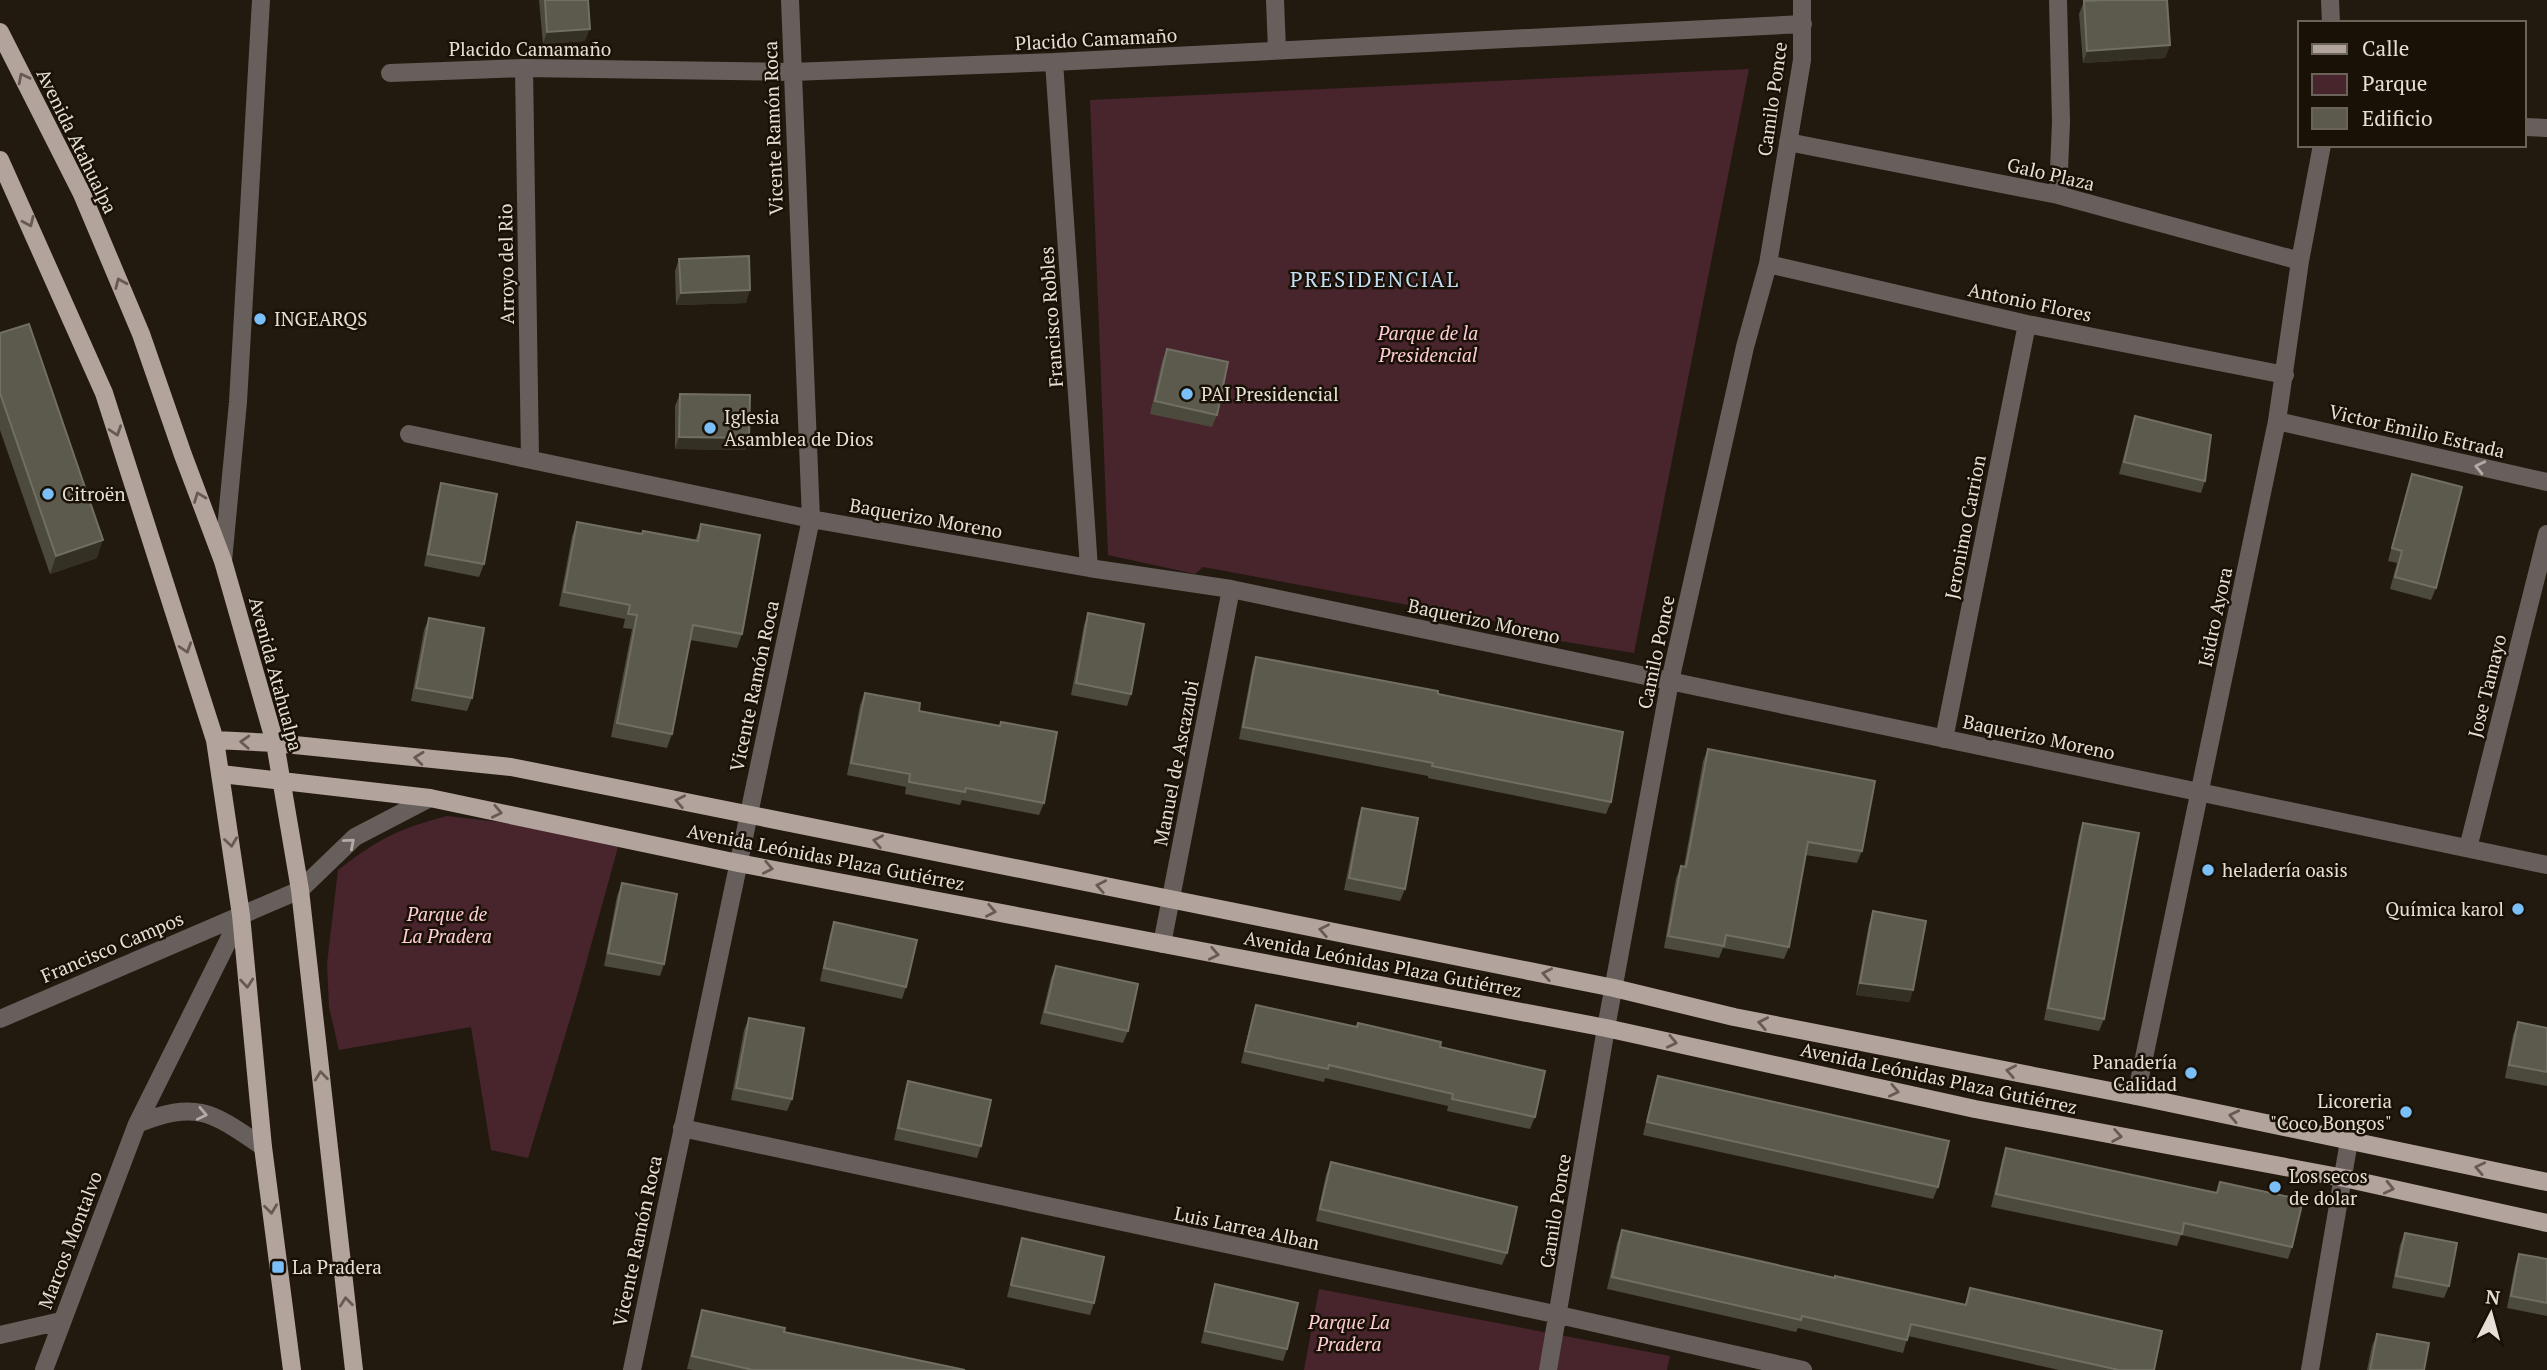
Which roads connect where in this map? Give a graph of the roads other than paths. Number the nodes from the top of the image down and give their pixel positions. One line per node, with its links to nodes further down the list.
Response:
1 (261, 0): 31 (street)
2 (790, 0): 13 (street, Vicente Ramón Roca)
3 (1275, 0): 10 (street)
4 (1802, 0): 8 (street, Camilo Ponce)
5 (2058, 0): 20 (street)
6 (2330, 0): 7 (street)
7 (2331, 21)
8 (1803, 24): 10 (street, Placido Camamaño); 17 (street, Camilo Ponce)
9 (0, 32): 31 (main road, Avenida Atahualpa, one-way to 9)
10 (1277, 50): 11 (street, Placido Camamaño)
11 (1054, 62): 13 (street, Placido Camamaño); 32 (street, Francisco Robles)
12 (524, 68): 13 (street, Placido Camamaño); 14 (street, Placido Camamaño); 27 (street, Arroyo del Rio)
13 (792, 72): 29 (street, Vicente Ramón Roca)
14 (390, 73)
15 (2526, 127): 16 (street)
16 (2547, 128)
17 (1788, 142): 20 (street, Galo Plaza); 22 (street, Camilo Ponce)
18 (2322, 147): 21 (street, Isidro Ayora)
19 (0, 160): 36 (main road, one-way to 36)
20 (2058, 195): 21 (street, Galo Plaza)
21 (2300, 261): 24 (street, Isidro Ayora)
22 (1768, 264): 23 (street, Antonio Flores); 34 (street, Camilo Ponce)
23 (2027, 324): 24 (street, Antonio Flores); 35 (street, Jeronimo Carrion)
24 (2284, 375): 25 (street, Isidro Ayora)
25 (2277, 421): 28 (street, Victor Emilio Estrada, one-way to 25); 40 (street, Isidro Ayora)
26 (409, 434): 27 (street, Baquerizo Moreno)
27 (530, 459): 29 (street, Baquerizo Moreno)
28 (2547, 482)
29 (811, 519): 32 (street, Baquerizo Moreno); 42 (street, Vicente Ramón Roca)
30 (2547, 534): 43 (street, Jose Tamayo)
31 (223, 561): 37 (main road, Avenida Atahualpa)
32 (1089, 568): 33 (street, Baquerizo Moreno)
33 (1231, 589): 34 (street, Baquerizo Moreno); 47 (street, Manuel de Ascazubi)
34 (1670, 681): 35 (street, Baquerizo Moreno); 50 (street, Camilo Ponce)
35 (1944, 739): 40 (street, Baquerizo Moreno)
36 (215, 740): 37 (main road, Avenida Leónidas Plaza Gutiérrez, one-way to 36); 38 (main road)
37 (275, 743): 39 (main road, Avenida Atahualpa); 42 (main road, Avenida Leónidas Plaza Gutiérrez, one-way to 37)
38 (221, 775): 39 (main road, Avenida Leónidas Plaza Gutiérrez); 48 (main road, one-way to 48)
39 (281, 780): 41 (main road, Avenida Leónidas Plaza Gutiérrez); 46 (main road, Avenida Atahualpa)
40 (2200, 792): 43 (street, Baquerizo Moreno); 53 (street, Isidro Ayora)
41 (430, 798): 44 (main road, Avenida Leónidas Plaza Gutiérrez, one-way to 44); 46 (street, one-way to 41)
42 (747, 815): 44 (street, Vicente Ramón Roca); 47 (main road, Avenida Leónidas Plaza Gutiérrez, one-way to 42)
43 (2468, 848): 45 (street, Baquerizo Moreno)
44 (738, 863): 49 (main road, Avenida Leónidas Plaza Gutiérrez, one-way to 49); 55 (street, Vicente Ramón Roca)
45 (2547, 865)
46 (300, 890): 48 (street); 66 (main road, Avenida Atahualpa, one-way to 46)
47 (1170, 900): 49 (street, Manuel de Ascazubi); 50 (main road, Avenida Leónidas Plaza Gutiérrez, one-way to 47)
48 (241, 915): 51 (street, Francisco Campos); 54 (street, Marcos Montalvo); 57 (main road, one-way to 57)
49 (1162, 944): 52 (main road, Avenida Leónidas Plaza Gutiérrez, one-way to 52)
50 (1614, 988): 52 (street, Camilo Ponce); 53 (main road, Avenida Leónidas Plaza Gutiérrez, one-way to 50)
51 (0, 1018)
52 (1605, 1028): 58 (main road, Avenida Leónidas Plaza Gutiérrez, one-way to 58); 61 (street, Camilo Ponce)
53 (2136, 1096): 56 (main road, Avenida Leónidas Plaza Gutiérrez, one-way to 53)
54 (136, 1124): 57 (street, one-way to 57); 62 (street, Marcos Montalvo)
55 (682, 1128): 61 (street, Luis Larrea Alban); 67 (street, Vicente Ramón Roca)
56 (2349, 1141): 58 (street); 59 (main road, Avenida Leónidas Plaza Gutiérrez, one-way to 56)
57 (263, 1147): 65 (main road, one-way to 65)
58 (2344, 1178): 60 (main road, Avenida Leónidas Plaza Gutiérrez, one-way to 60); 70 (street)
59 (2547, 1182)
60 (2547, 1223)
61 (1559, 1315): 68 (street, Camilo Ponce); 69 (street, Luis Larrea Alban)
62 (61, 1321): 63 (street); 64 (street, Marcos Montalvo)
63 (0, 1335)
64 (44, 1370)
65 (292, 1370)
66 (354, 1370)
67 (632, 1370)
68 (1548, 1370)
69 (1803, 1370)
70 (2310, 1370)

